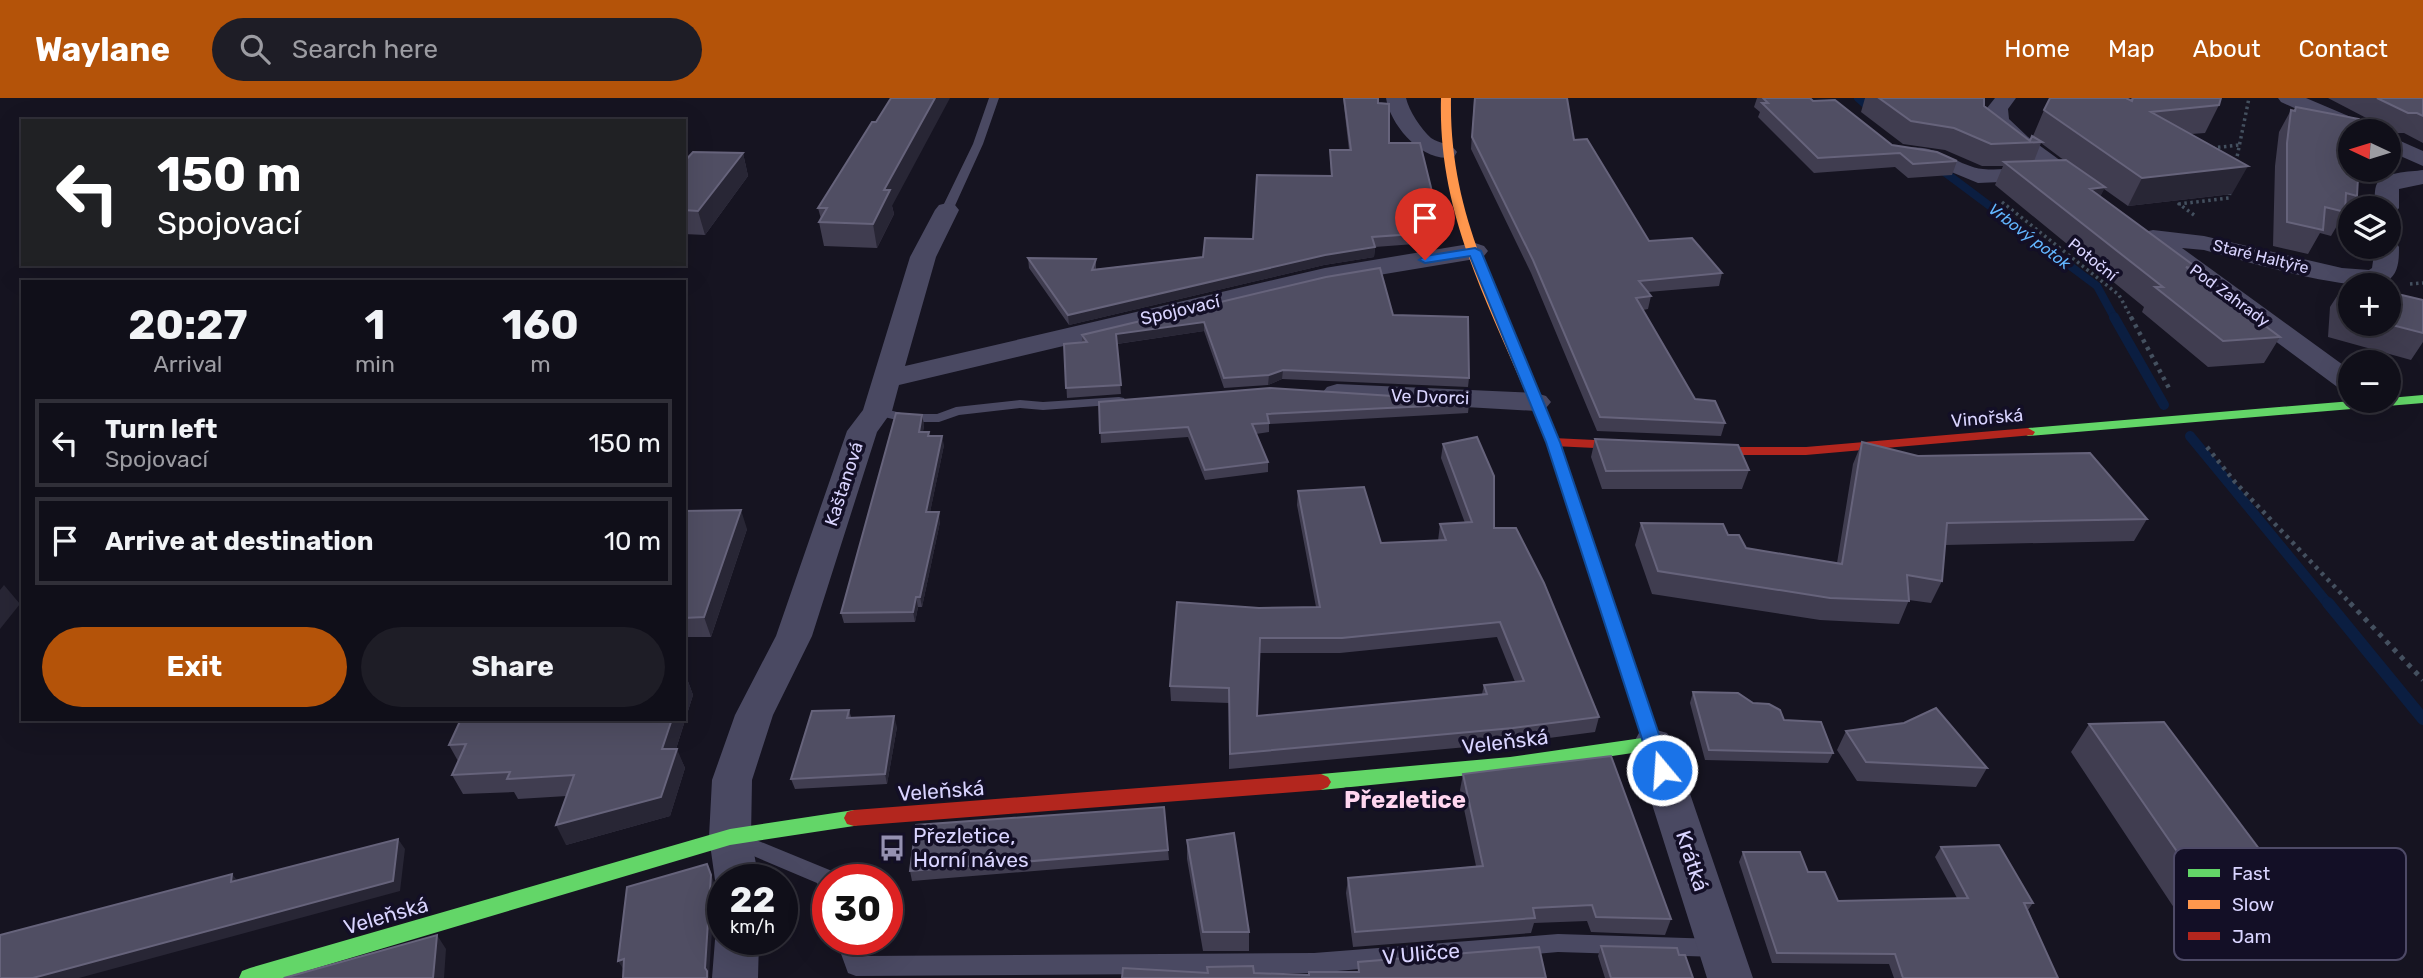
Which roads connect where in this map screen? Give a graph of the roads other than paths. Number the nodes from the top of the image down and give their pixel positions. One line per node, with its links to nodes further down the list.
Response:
1 (994, 98): 15 (lane, Kaštanová)
2 (1396, 98): 9 (street)
3 (1446, 98): 9 (street)
4 (2006, 98): 11 (street)
5 (2288, 98): 6 (street)
6 (2338, 120)
7 (1886, 145): 11 (street)
8 (2401, 149): 10 (street)
9 (1446, 152): 18 (street)
10 (2423, 159)
11 (2062, 173): 14 (street)
12 (2423, 177): 13 (street)
13 (2387, 196)
14 (2106, 205)
15 (947, 211): 22 (street, Kaštanová)
16 (2129, 221): 17 (street, Pod Zahrady)
17 (2151, 237): 19 (street, Staré Haltýře); 20 (street, Pod Zahrady)
18 (1475, 251): 22 (street, Spojovací); 26 (street)
19 (2387, 259)
20 (2338, 374)
21 (1309, 392): 26 (street, Ve Dvorci)
22 (882, 395): 24 (lane); 30 (street, Kaštanová)
23 (2423, 399): 25 (street, Vinořská)
24 (1136, 400)
25 (2401, 400)
26 (1536, 402): 28 (street)
27 (2338, 406): 28 (street, Vinořská)
28 (1553, 442): 29 (street)
29 (1653, 744): 30 (street, Veleňská); 35 (street, Krátká)
30 (730, 837): 31 (street, Kaštanová); 32 (lane); 36 (street, Veleňská)
31 (734, 864)
32 (812, 872)
33 (736, 955): 37 (street)
34 (852, 955): 35 (lane, V Uličce)
35 (1725, 963)
36 (250, 978)
37 (735, 978)

